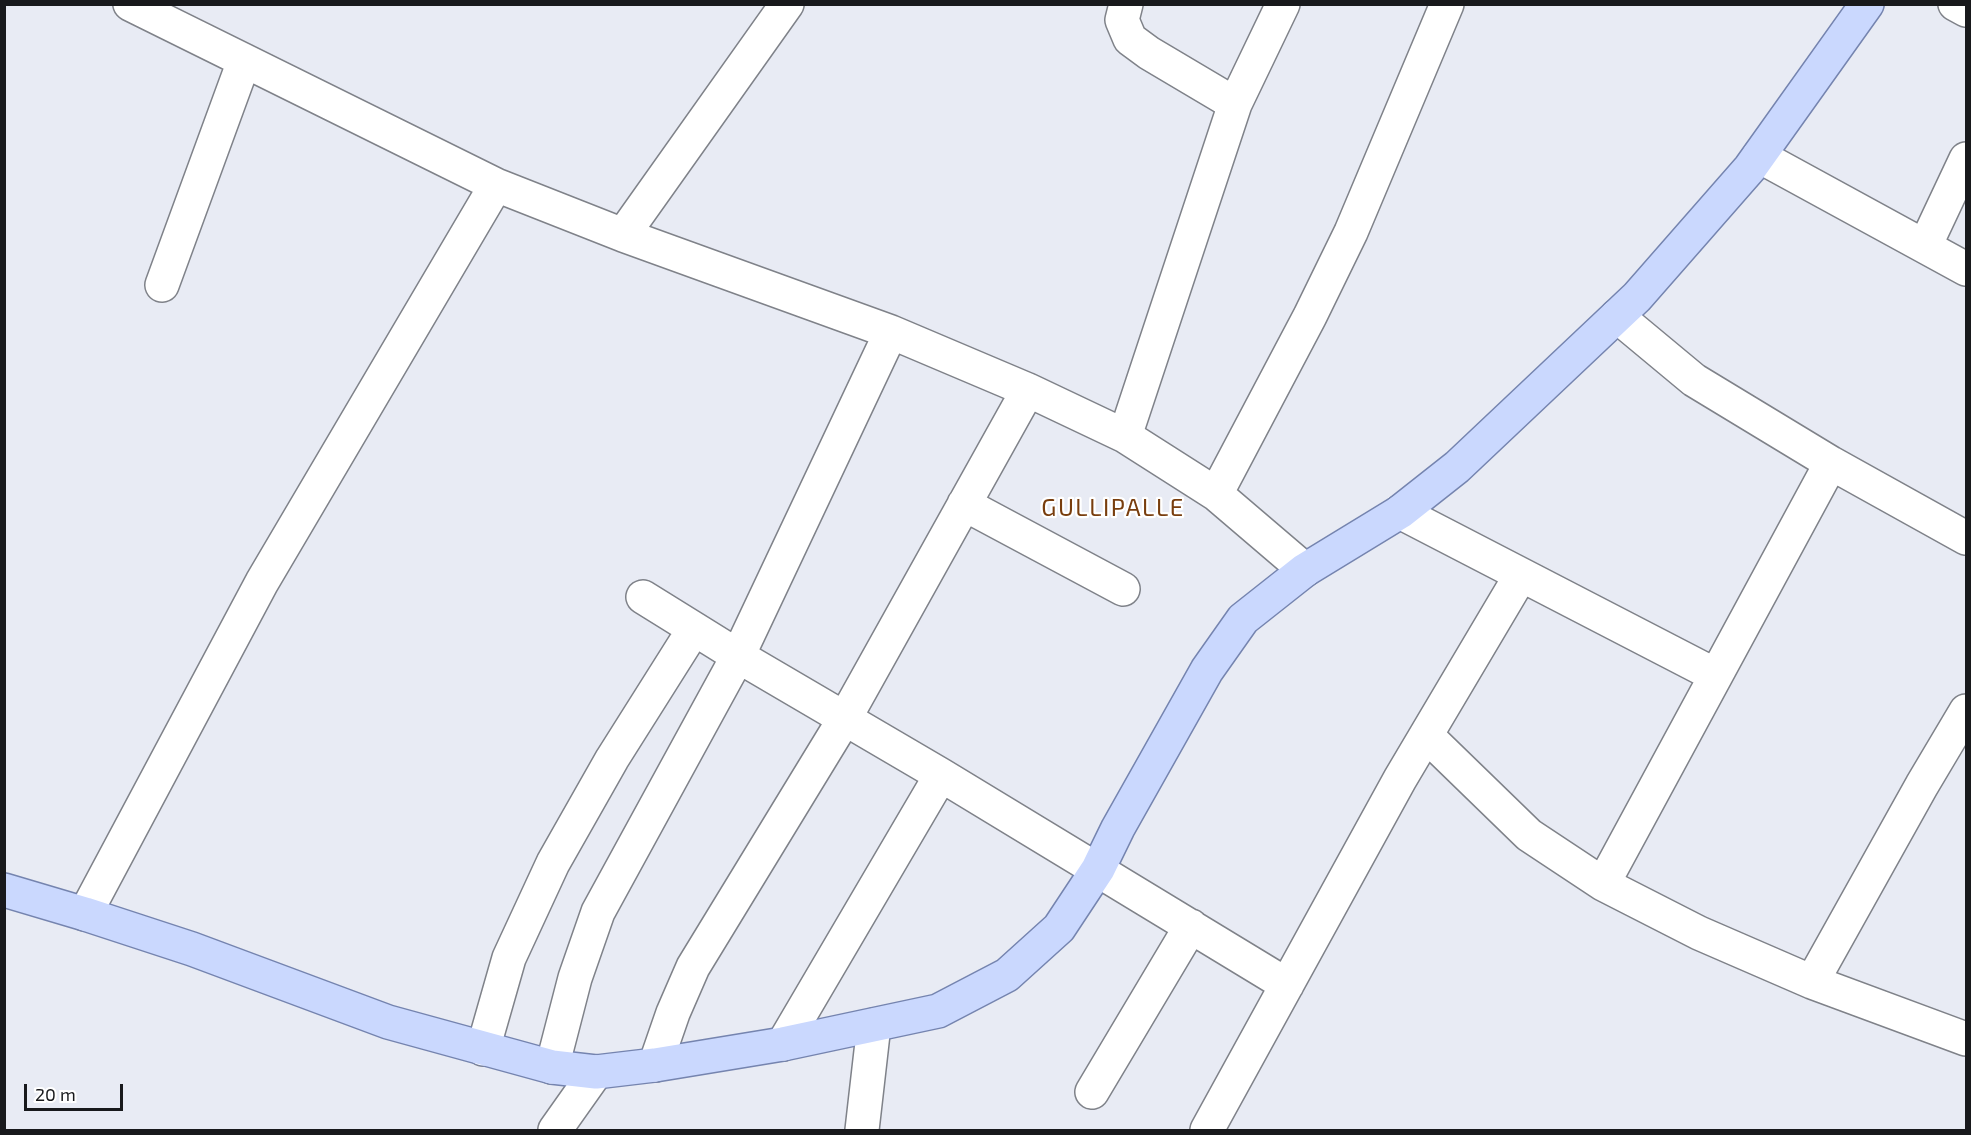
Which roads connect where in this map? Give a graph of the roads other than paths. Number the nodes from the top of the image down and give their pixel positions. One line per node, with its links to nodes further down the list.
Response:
1 (130, 4): 9 (street)
2 (787, 4): 14 (street)
3 (1126, 4): 10 (street)
4 (1283, 4): 10 (street)
5 (1447, 4): 23 (street)
6 (1867, 4): 11 (main road)
7 (1955, 4): 8 (street)
8 (1966, 10)
9 (244, 61): 13 (street); 17 (street)
10 (1235, 104): 21 (street)
11 (1759, 156): 15 (street); 18 (main road)
12 (1966, 159): 15 (street)
13 (496, 185): 14 (street); 41 (street)
14 (622, 235): 19 (street)
15 (1925, 246): 16 (street)
16 (1966, 269)
17 (162, 285)
18 (1617, 316): 22 (street); 25 (main road)
19 (891, 332): 20 (street); 32 (street)
20 (1028, 390): 21 (street); 24 (street)
21 (1125, 436): 23 (street)
22 (1831, 463): 26 (street); 33 (street)
23 (1216, 494): 27 (street)
24 (964, 504): 29 (street); 35 (street)
25 (1400, 512): 27 (main road); 28 (street)
26 (1966, 538)
27 (1305, 570): 38 (main road)
28 (1521, 575): 33 (street); 36 (street)
29 (1123, 589)
30 (643, 597): 31 (street)
31 (694, 629): 32 (street); 48 (street)
32 (738, 656): 35 (street); 50 (street)
33 (1715, 675): 39 (street)
34 (1966, 711): 43 (street)
35 (845, 718): 37 (street); 49 (street)
36 (1426, 735): 39 (street); 44 (street)
37 (941, 775): 38 (street); 47 (street)
38 (1098, 869): 42 (street); 45 (main road)
39 (1603, 884): 43 (street)
40 (4, 890): 41 (main road)
41 (85, 914): 48 (main road)
42 (1191, 926): 44 (street); 52 (street)
43 (1812, 982): 46 (street)
44 (1287, 985): 55 (street)
45 (874, 1025): 47 (main road); 54 (street)
46 (1966, 1039)
47 (783, 1044): 49 (main road)
48 (483, 1049): 50 (main road)
49 (655, 1065): 51 (main road)
50 (552, 1067): 51 (main road)
51 (596, 1072): 53 (street)
52 (1092, 1092)
53 (555, 1131)
54 (862, 1131)
55 (1207, 1131)

